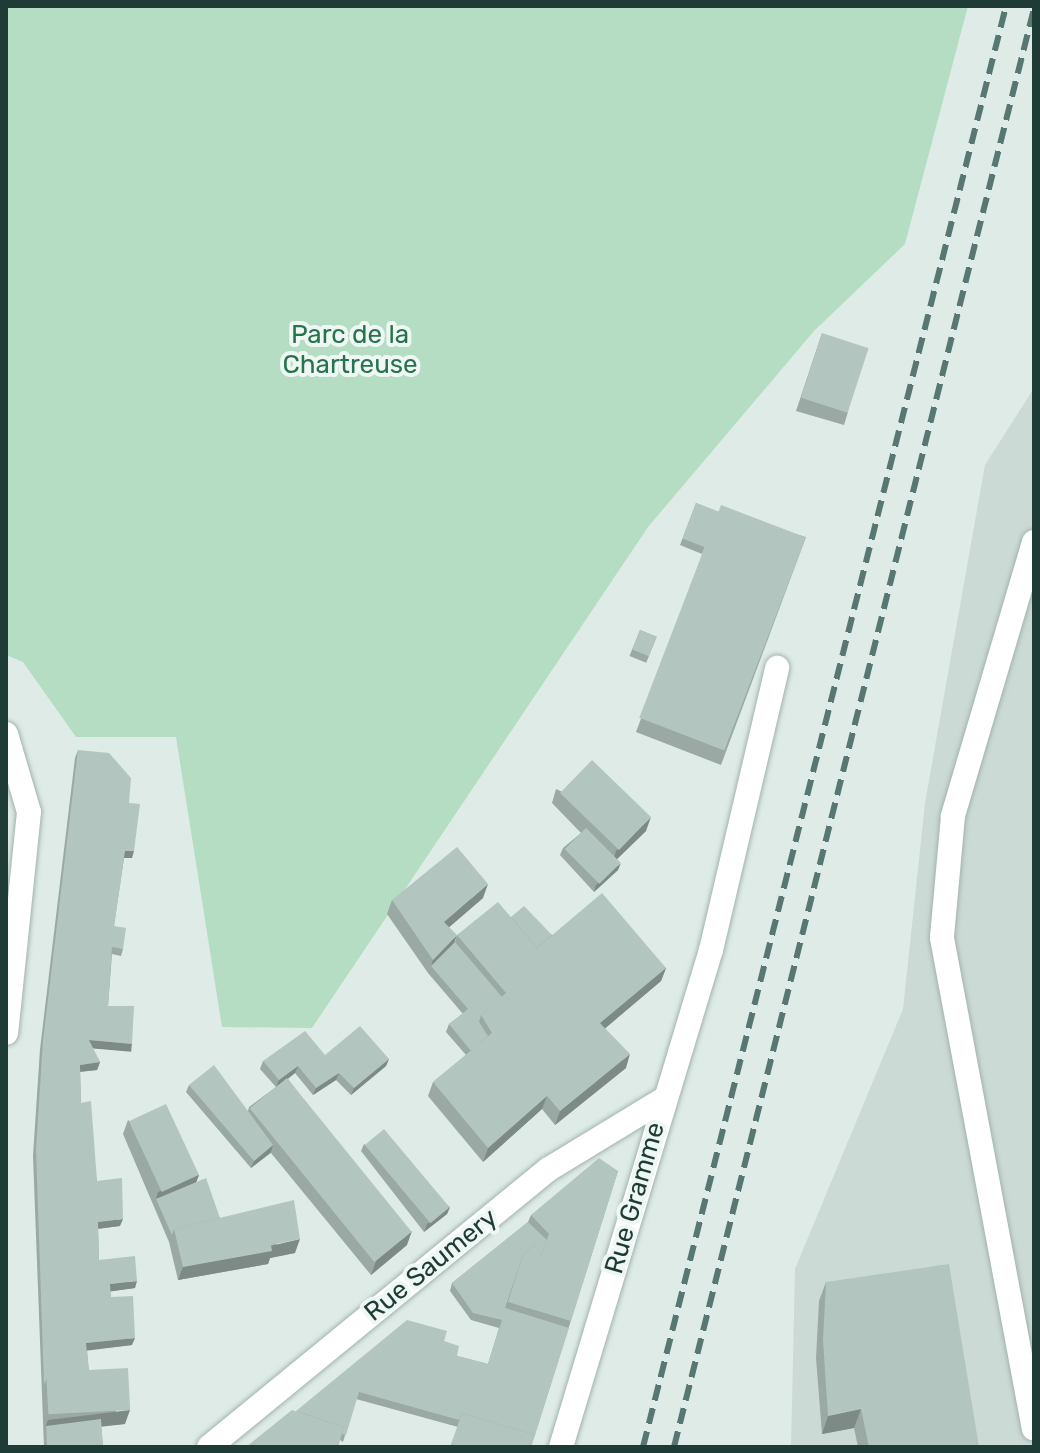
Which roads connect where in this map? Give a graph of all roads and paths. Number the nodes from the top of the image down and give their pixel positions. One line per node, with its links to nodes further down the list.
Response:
1 (1034, 542): 6 (street)
2 (777, 668): 5 (street, Rue Gramme)
3 (6, 734): 4 (street)
4 (6, 1033)
5 (664, 1099): 7 (street, Rue Saumery); 8 (street, Rue Gramme)
6 (1034, 1428)
7 (209, 1447)
8 (561, 1447)

